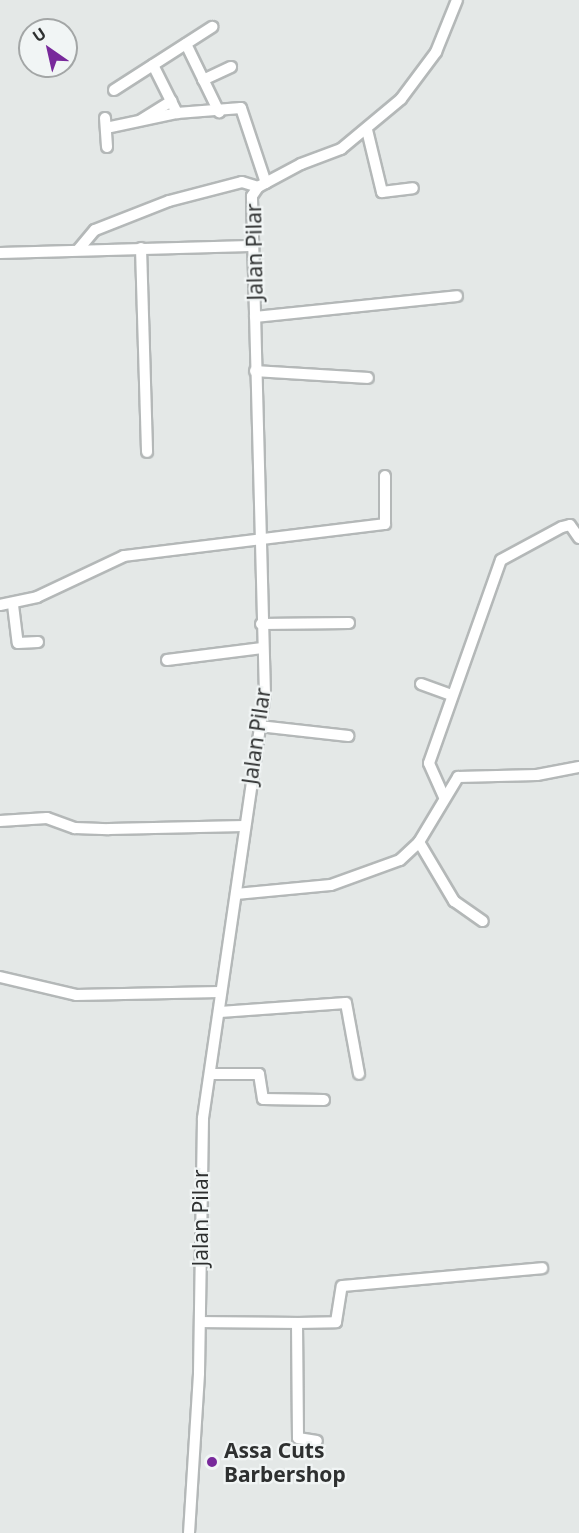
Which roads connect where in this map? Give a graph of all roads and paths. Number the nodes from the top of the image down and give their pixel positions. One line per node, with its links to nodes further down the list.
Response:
1 (457, 0): 12 (street, Jalan Pilar)
2 (212, 27): 3 (street)
3 (186, 44): 4 (street); 6 (street)
4 (153, 65): 7 (street); 8 (street)
5 (231, 68): 6 (street)
6 (203, 80): 9 (street)
7 (114, 90)
8 (171, 100): 10 (street); 11 (street)
9 (219, 112): 10 (street); 14 (street)
10 (177, 113): 11 (street)
11 (131, 127): 13 (street)
12 (367, 130): 14 (street, Jalan Pilar); 15 (street)
13 (107, 147)
14 (262, 185): 16 (street, Jalan Pilar); 18 (street)
15 (413, 188)
16 (250, 246): 17 (street); 21 (street, Jalan Pilar)
17 (141, 248): 18 (street); 24 (street)
18 (78, 250): 19 (street)
19 (0, 253)
20 (457, 297): 21 (street)
21 (255, 317): 22 (street, Jalan Pilar)
22 (255, 371): 23 (street); 27 (street, Jalan Pilar)
23 (368, 378)
24 (147, 453)
25 (385, 476): 27 (street)
26 (579, 538): 36 (street)
27 (259, 541): 29 (street); 31 (street, Jalan Pilar)
28 (0, 605): 29 (street)
29 (13, 605): 32 (street)
30 (349, 623): 31 (street)
31 (261, 624): 33 (street, Jalan Pilar)
32 (38, 642)
33 (262, 648): 34 (street); 37 (street, Jalan Pilar)
34 (167, 660)
35 (421, 684): 36 (street)
36 (452, 695): 40 (street)
37 (259, 726): 38 (street); 42 (street, Jalan Pilar)
38 (348, 736)
39 (579, 767): 40 (street)
40 (444, 797): 43 (street)
41 (0, 821): 42 (street)
42 (244, 825): 44 (street, Jalan Pilar)
43 (419, 842): 44 (street); 45 (street)
44 (236, 894): 47 (street, Jalan Pilar)
45 (483, 921)
46 (0, 977): 47 (street)
47 (220, 992): 48 (street, Jalan Pilar)
48 (220, 1012): 49 (street, Jalan Pilar); 50 (street)
49 (210, 1074): 51 (street); 53 (street, Jalan Pilar)
50 (358, 1074)
51 (324, 1100)
52 (542, 1268): 54 (street)
53 (201, 1322): 54 (street); 56 (street, Jalan Pilar)
54 (297, 1323): 55 (street)
55 (317, 1441)
56 (189, 1533)

